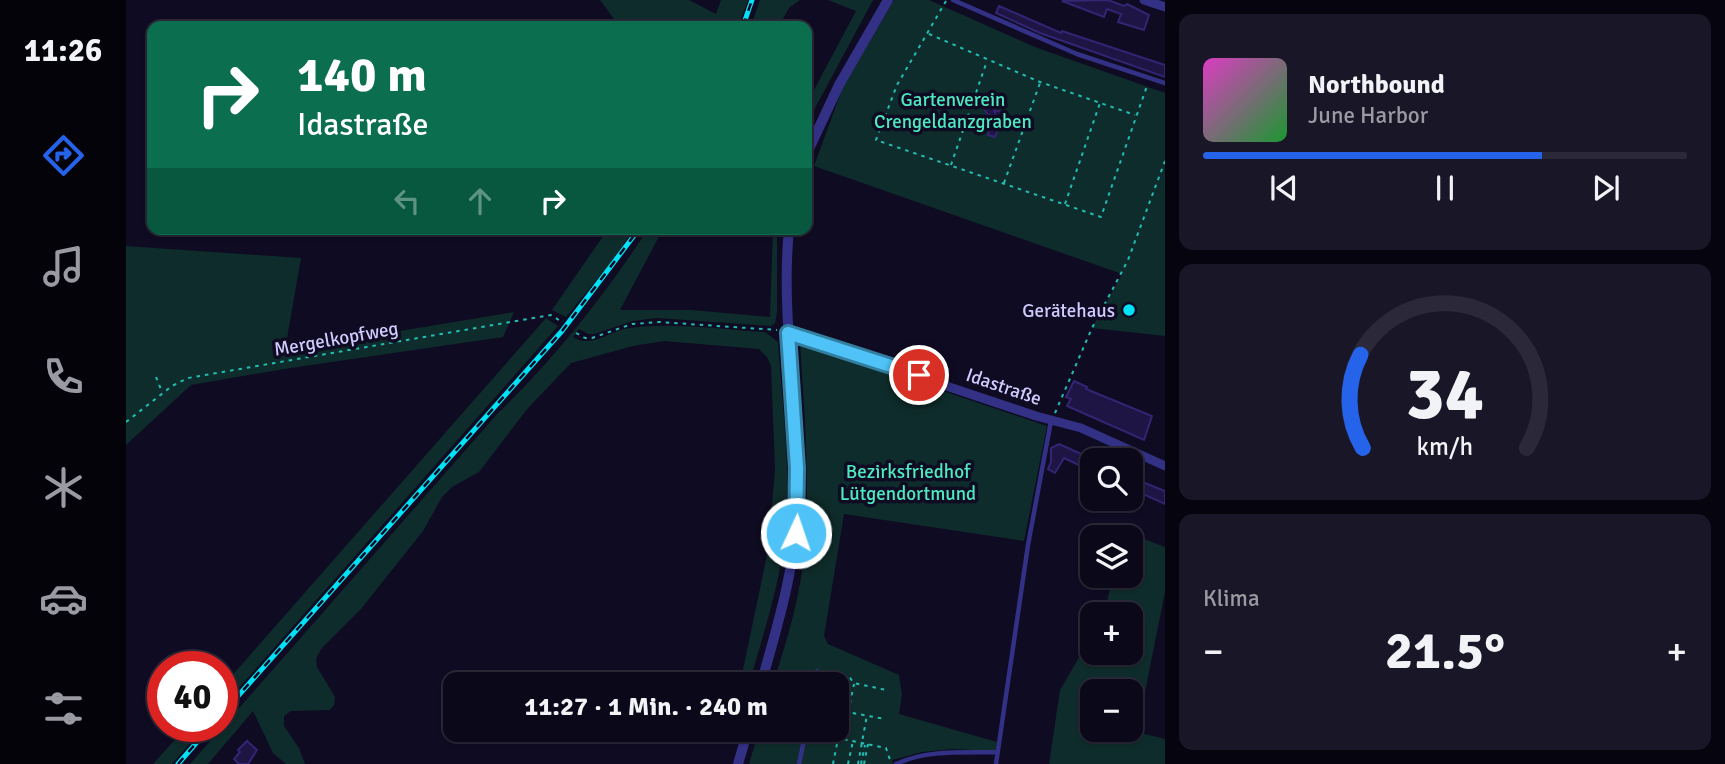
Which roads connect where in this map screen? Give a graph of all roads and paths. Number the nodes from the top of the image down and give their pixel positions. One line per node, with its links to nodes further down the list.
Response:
1 (888, 0): 13 (street)
2 (947, 0): 6 (path)
3 (953, 0): 8 (lane)
4 (1144, 0): 5 (street)
5 (1165, 7)
6 (928, 33): 7 (path); 15 (path)
7 (987, 61): 9 (path); 15 (path)
8 (1150, 78): 10 (lane); 12 (path)
9 (1040, 82): 11 (path); 16 (path)
10 (1165, 83)
11 (1100, 103): 12 (path); 17 (path)
12 (1137, 116): 17 (path)
13 (812, 142)
14 (1165, 161): 24 (path)
15 (951, 166): 16 (path)
16 (1003, 184): 17 (path)
17 (1064, 205)
18 (789, 235): 21 (street)
19 (562, 322): 23 (path, Mergelkopfweg)
20 (576, 333): 21 (path)
21 (788, 333): 24 (street, Idastraße); 28 (street)
22 (156, 377): 23 (path)
23 (163, 393): 25 (path, Mergelkopfweg)
24 (1051, 420): 26 (street, Idastraße); 44 (lane)
25 (126, 422)
26 (1165, 466)
27 (817, 671): 29 (path)
28 (764, 672)
29 (822, 672)
30 (849, 678): 31 (path)
31 (854, 683): 32 (path); 33 (path)
32 (886, 691)
33 (849, 707)
34 (849, 712): 35 (path)
35 (867, 715): 36 (path); 43 (path)
36 (885, 719)
37 (849, 740): 38 (path)
38 (853, 741): 43 (path); 48 (path)
39 (744, 742): 45 (street)
40 (803, 742): 46 (lane)
41 (834, 742): 42 (path)
42 (837, 743): 47 (path)
43 (865, 744): 49 (path); 49 (path); 50 (path)
44 (998, 752): 50 (lane); 51 (lane)
45 (738, 764)
46 (799, 764)
47 (833, 764)
48 (848, 764)
49 (861, 764)
50 (894, 764)
51 (996, 764)

